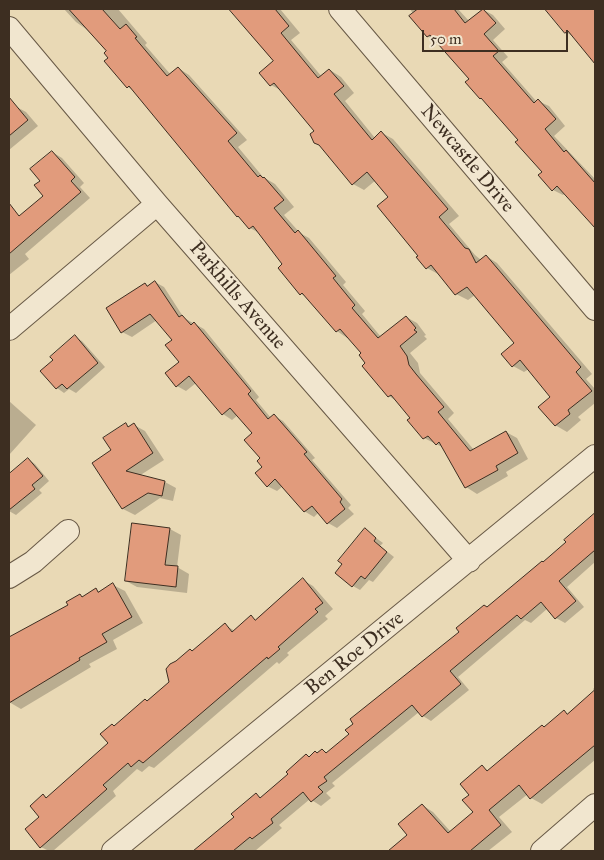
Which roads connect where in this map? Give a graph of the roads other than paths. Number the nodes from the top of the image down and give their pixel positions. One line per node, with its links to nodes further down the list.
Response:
1 (340, 9): 4 (street, Newcastle Drive)
2 (9, 28): 3 (street, Parkhills Avenue)
3 (157, 204): 5 (street); 8 (street, Parkhills Avenue)
4 (595, 310)
5 (9, 329)
6 (595, 456): 8 (street, Ben Roe Drive)
7 (68, 531): 9 (street)
8 (469, 561): 11 (street, Ben Roe Drive)
9 (9, 578)
10 (595, 806): 12 (street)
11 (113, 851)
12 (542, 851)

